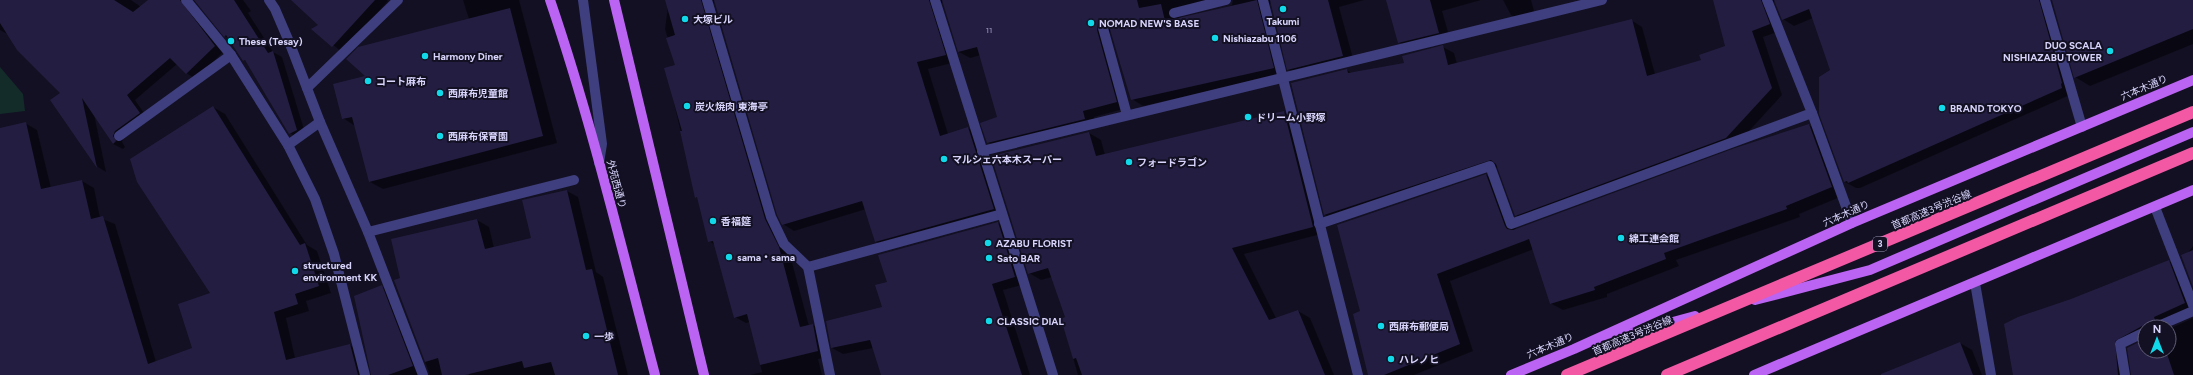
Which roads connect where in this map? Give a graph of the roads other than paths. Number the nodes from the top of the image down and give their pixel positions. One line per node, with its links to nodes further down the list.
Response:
1 (186, 0): 16 (street)
2 (269, 0): 19 (street)
3 (398, 0): 19 (street)
4 (550, 0): 30 (main road, 外苑西通り)
5 (583, 0): 30 (street)
6 (708, 0): 38 (street)
7 (935, 0): 28 (street)
8 (1226, 0): 14 (street)
9 (1263, 0): 17 (street)
10 (1602, 0): 17 (street)
11 (1767, 0): 21 (street)
12 (2045, 0): 24 (street)
13 (617, 2): 48 (main road)
14 (1174, 13)
15 (1103, 28): 22 (street)
16 (231, 55): 26 (street); 27 (street)
17 (1281, 78): 22 (street); 36 (street)
18 (2193, 80): 24 (main road, 六本木通り)
19 (307, 88): 23 (street)
20 (2193, 112): 53 (highway, 首都高速3号渋谷線 / 3)
21 (1812, 113): 35 (street); 36 (street)
22 (1127, 115): 28 (street)
23 (320, 122): 27 (street); 37 (street)
24 (2082, 127): 35 (main road, 六本木通り)
25 (2193, 132): 44 (main road)
26 (119, 136)
27 (288, 145): 45 (street)
28 (982, 151): 34 (street)
29 (2193, 153): 54 (highway)
30 (599, 163): 47 (main road, 外苑西通り)
31 (574, 180): 37 (street)
32 (2193, 190): 33 (main road)
33 (2155, 207): 39 (main road); 40 (street)
34 (1002, 214): 38 (street); 50 (street)
35 (1852, 223): 44 (main road, 六本木通り)
36 (1319, 224): 51 (street)
37 (368, 232): 46 (street)
38 (808, 267): 49 (street)
39 (1975, 283): 55 (main road); 56 (street)
40 (2193, 305)
41 (2193, 311): 42 (street)
42 (2174, 319)
43 (2137, 336): 57 (street)
44 (1574, 349): 52 (main road, 六本木通り)
45 (365, 375)
46 (423, 375)
47 (655, 375)
48 (704, 375)
49 (830, 375)
50 (1053, 375)
51 (1358, 375)
52 (1510, 375)
53 (1567, 375)
54 (1666, 375)
55 (1754, 375)
56 (1991, 375)
57 (2125, 375)

